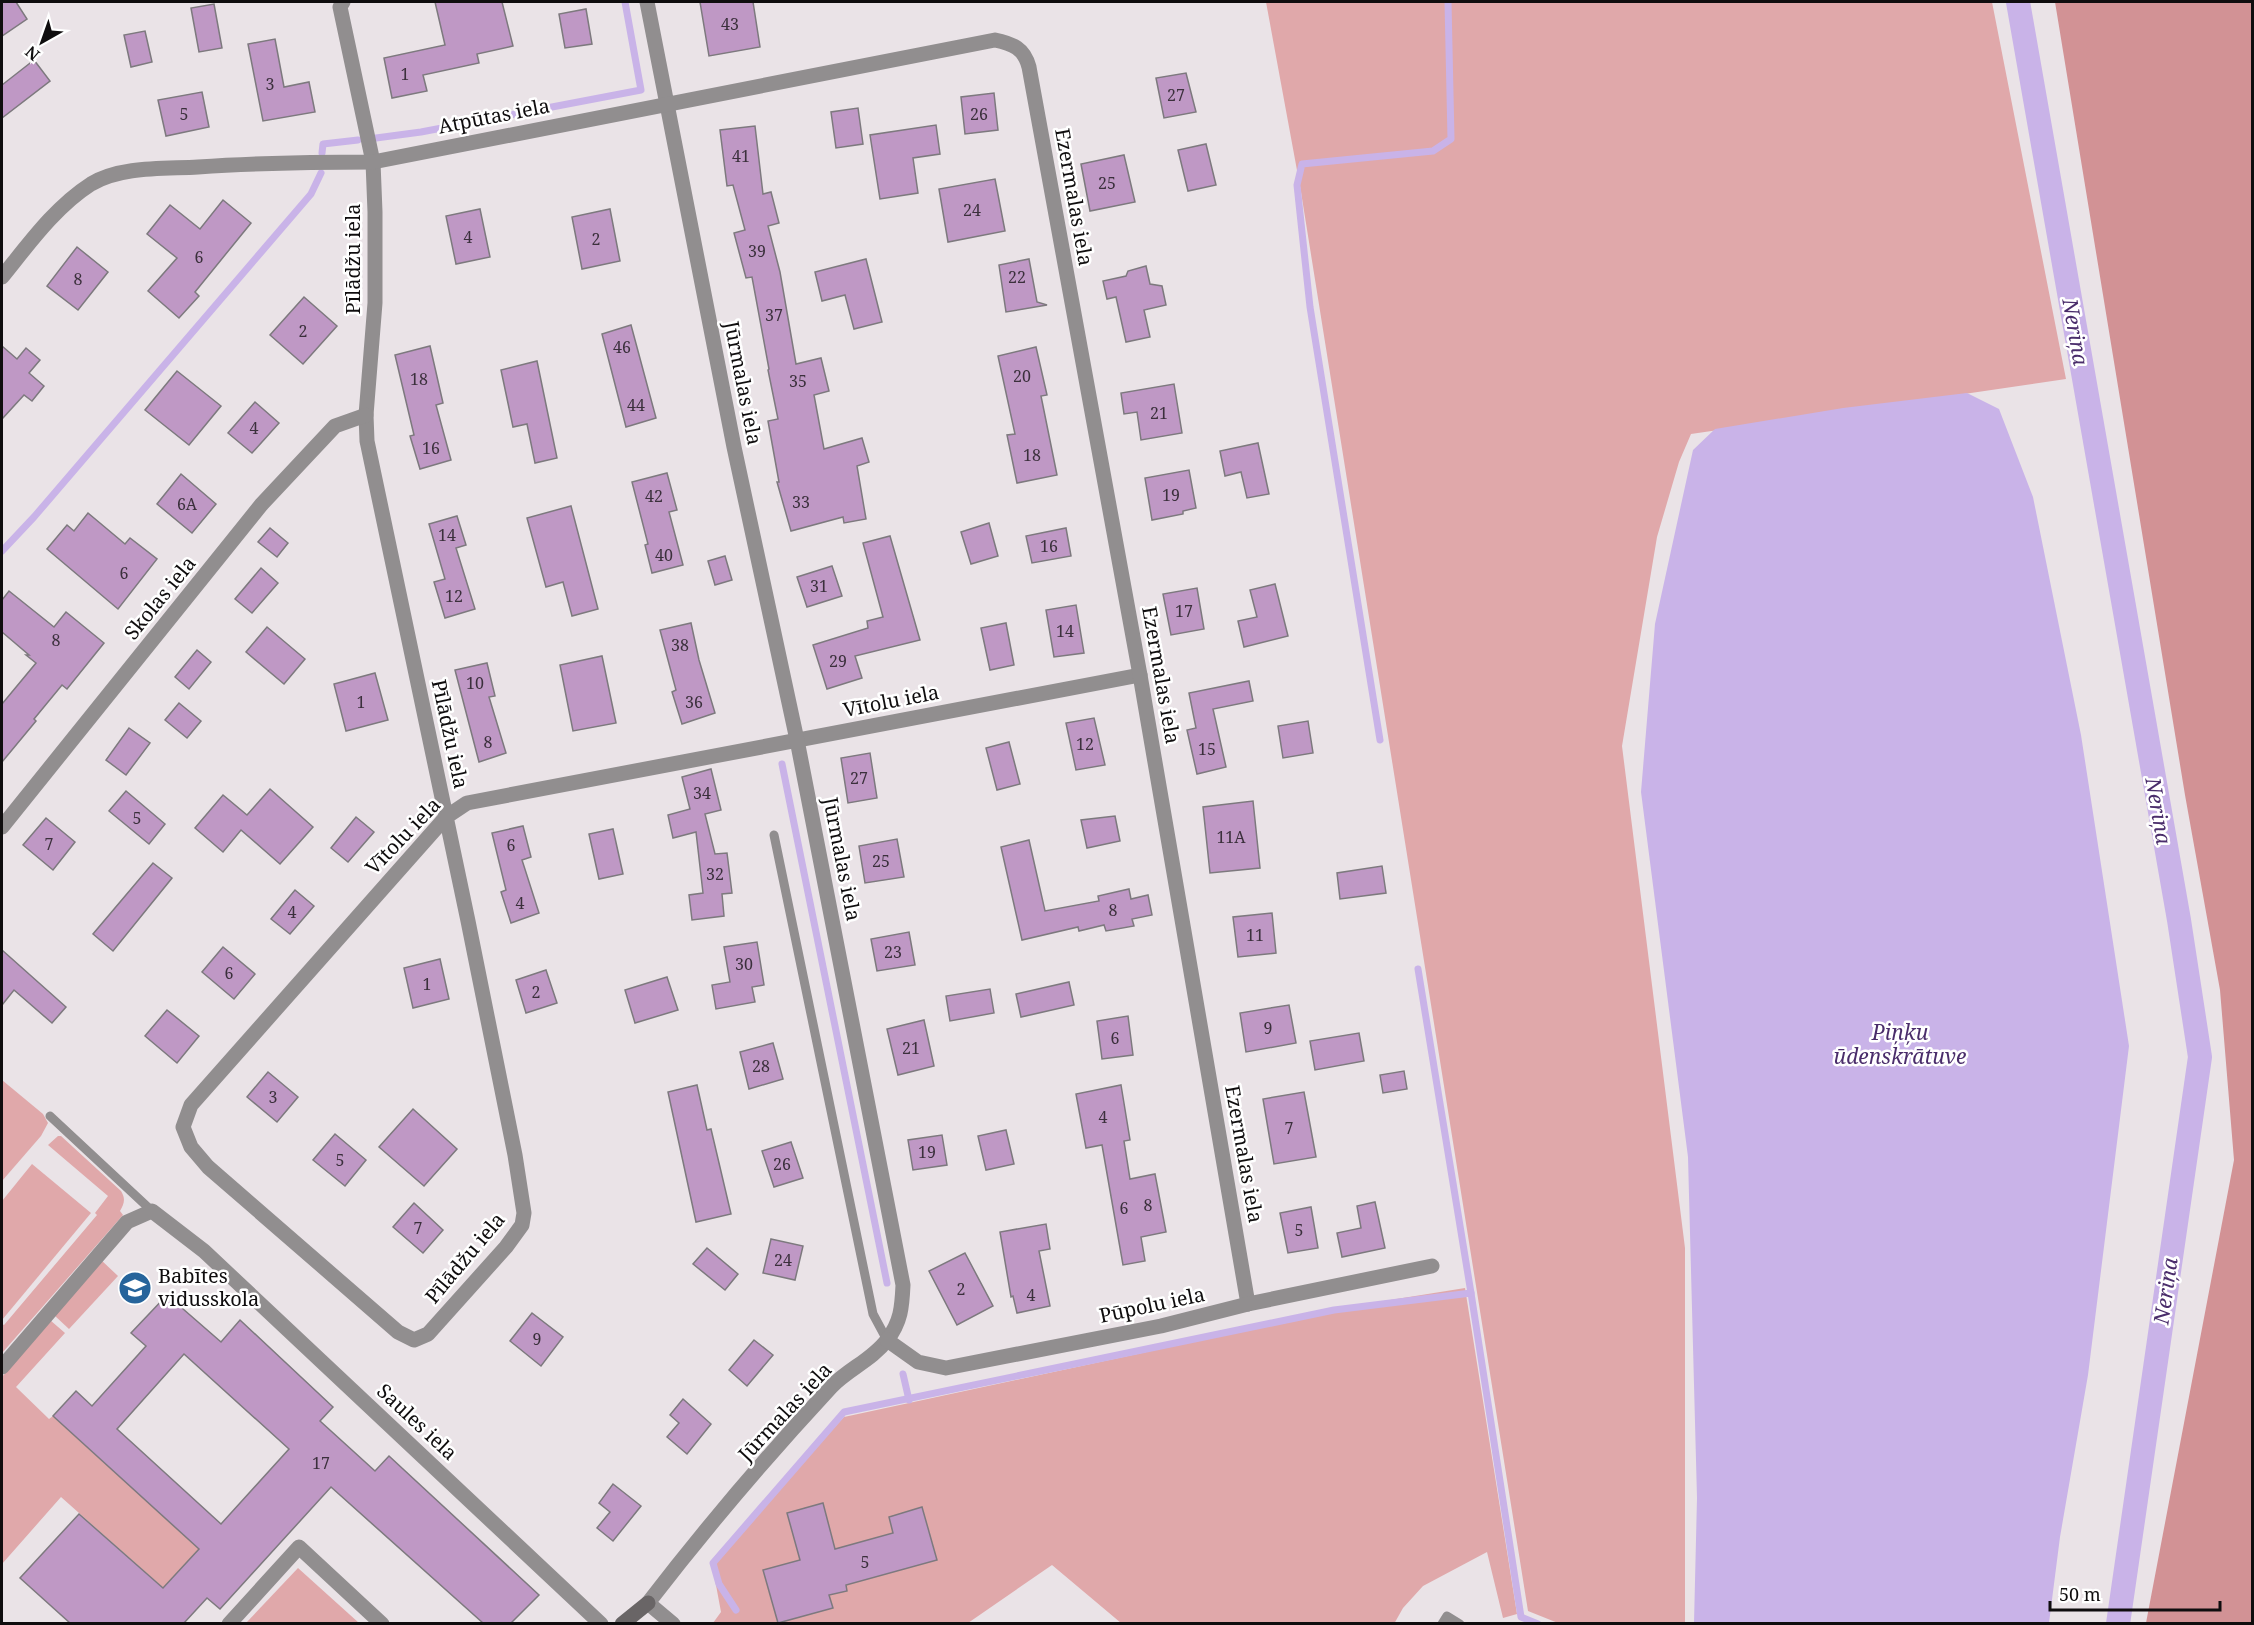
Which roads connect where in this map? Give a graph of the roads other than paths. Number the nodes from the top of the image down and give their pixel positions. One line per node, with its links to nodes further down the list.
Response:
1 (343, 2): 5 (street, Pīlādžu iela)
2 (647, 2): 4 (street, Jūrmalas iela)
3 (1026, 55): 4 (street, Atpūtas iela); 8 (street, Ezermalas iela)
4 (667, 103): 5 (street, Atpūtas iela); 9 (street, Jūrmalas iela)
5 (373, 162): 6 (street, Atpūtas iela); 7 (street, Pīlādžu iela)
6 (2, 277)
7 (366, 415): 10 (street, Pīlādžu iela); 11 (street, Skolas iela)
8 (1140, 675): 9 (street, Vītolu iela); 16 (street, Ezermalas iela)
9 (797, 740): 10 (street, Vītolu iela); 18 (street, Jūrmalas iela)
10 (446, 817): 17 (street, Pīlādžu iela); 17 (street, Vītolu iela)
11 (2, 827)
12 (774, 835): 18 (lane)
13 (50, 1116): 14 (lane)
14 (152, 1211): 19 (street); 23 (street, Saules iela)
15 (1432, 1266): 16 (street, Pūpolu iela)
16 (1248, 1304): 18 (street, Pūpolu iela)
17 (414, 1340)
18 (887, 1340): 20 (street, Jūrmalas iela)
19 (2, 1367)
20 (648, 1603): 24 (street, Jūrmalas iela); 25 (street)
21 (229, 1623): 22 (street)
22 (382, 1623)
23 (601, 1623)
24 (622, 1623)
25 (672, 1623)
26 (1442, 1623): 27 (lane)
27 (1460, 1623)

